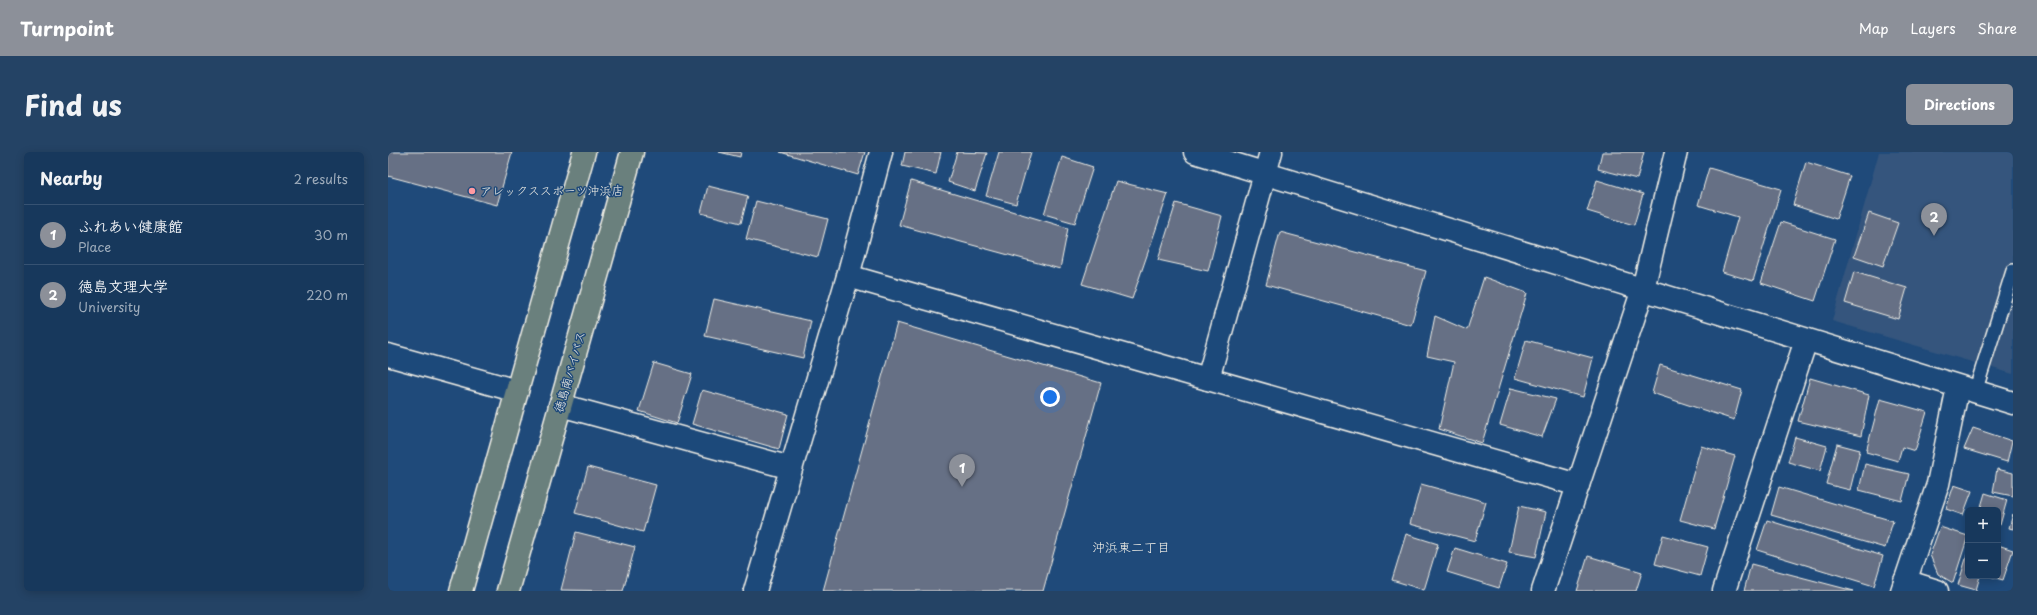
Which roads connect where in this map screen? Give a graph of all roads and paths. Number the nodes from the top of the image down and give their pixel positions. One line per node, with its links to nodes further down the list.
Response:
1 (584, 152): 15 (highway)
2 (632, 152): 17 (highway, 徳島南バイパス)
3 (881, 152): 9 (street)
4 (1195, 152): 7 (street)
5 (1271, 152): 7 (street)
6 (1676, 152): 10 (street)
7 (1265, 173): 10 (street); 13 (street)
8 (2013, 271): 14 (lane)
9 (848, 276): 13 (street); 18 (street)
10 (1643, 289): 11 (street); 19 (street)
11 (1806, 340): 14 (street); 25 (street)
12 (388, 355): 15 (street)
13 (1208, 379): 19 (street)
14 (1966, 389): 16 (street); 20 (street)
15 (517, 391): 21 (highway)
16 (2013, 403)
17 (560, 405): 18 (street); 22 (highway, 徳島南バイパス)
18 (791, 468): 23 (street)
19 (1578, 485): 24 (street)
20 (1904, 586): 26 (street)
21 (461, 591)
22 (508, 591)
23 (755, 591)
24 (1543, 591)
25 (1724, 591)
26 (1937, 591)

